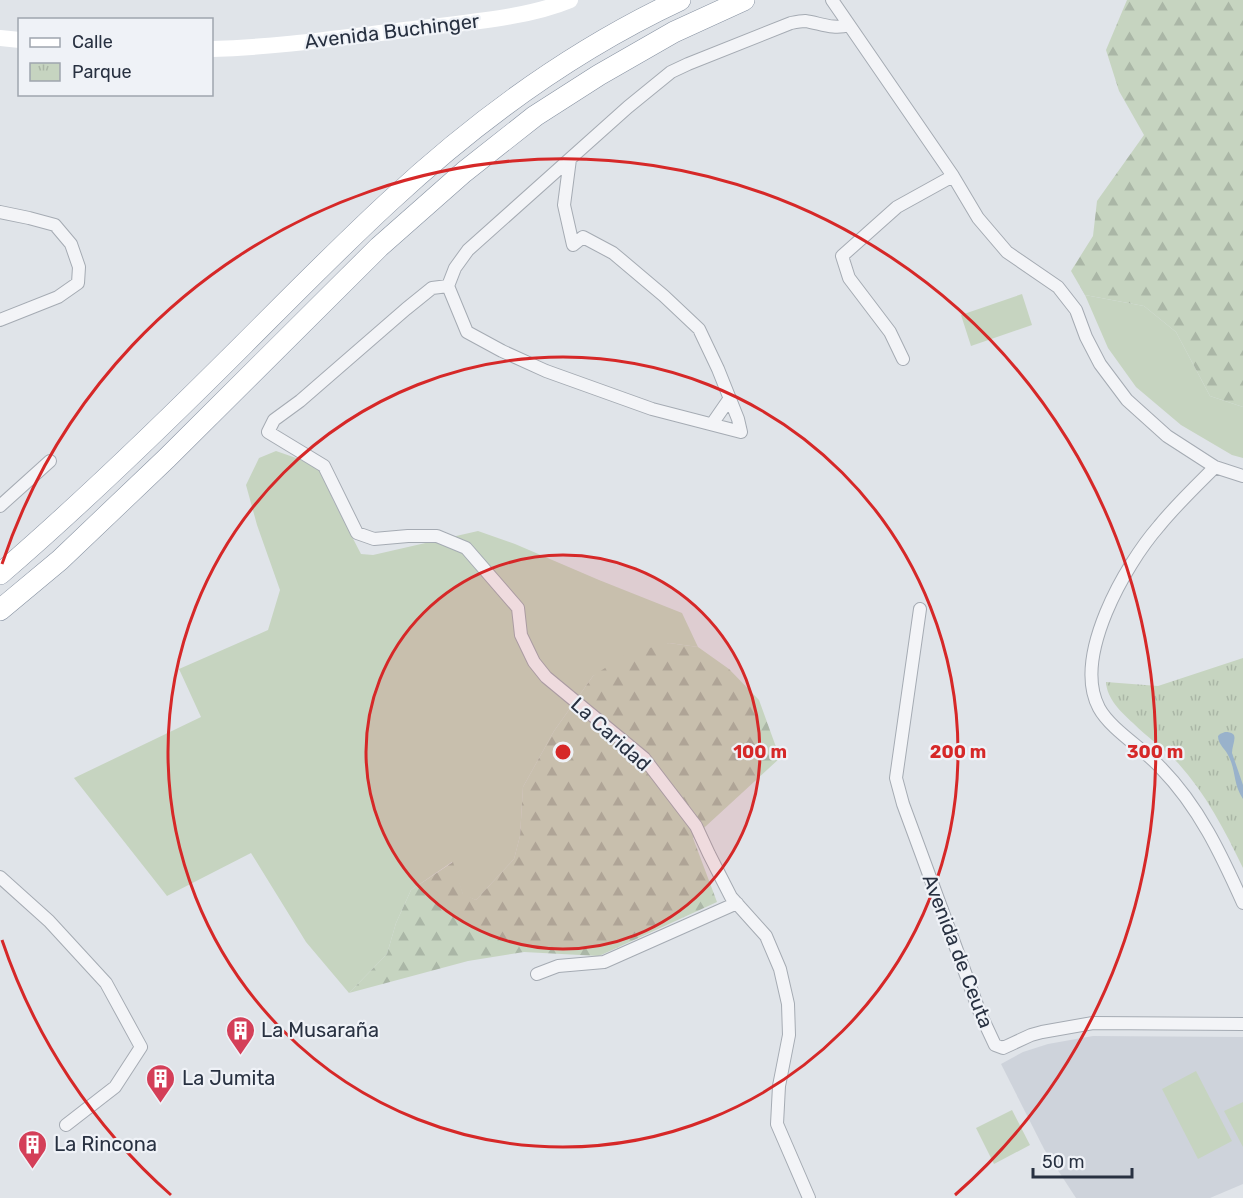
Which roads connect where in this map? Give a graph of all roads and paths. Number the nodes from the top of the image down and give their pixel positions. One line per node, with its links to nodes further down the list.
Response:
1 (570, 0): 8 (street, Avenida Buchinger)
2 (680, 0): 21 (highway)
3 (744, 0): 23 (highway)
4 (833, 2): 5 (street)
5 (849, 25): 9 (street); 10 (street)
6 (0, 38): 7 (street)
7 (18, 40)
8 (213, 49)
9 (570, 159): 12 (street); 15 (street)
10 (953, 176): 14 (street); 18 (street)
11 (0, 212): 13 (street)
12 (448, 286): 16 (street); 25 (street, La Caridad)
13 (0, 320)
14 (903, 359)
15 (730, 398): 16 (street); 16 (street)
16 (712, 424)
17 (50, 461): 20 (street)
18 (1215, 467): 19 (street); 26 (street)
19 (1243, 476)
20 (0, 506)
21 (0, 574)
22 (920, 609): 28 (street, Avenida de Ceuta)
23 (0, 610)
24 (0, 877): 29 (street)
25 (736, 903): 27 (street); 30 (street, La Caridad)
26 (1243, 903)
27 (537, 974)
28 (1243, 1024)
29 (66, 1125)
30 (809, 1198)

